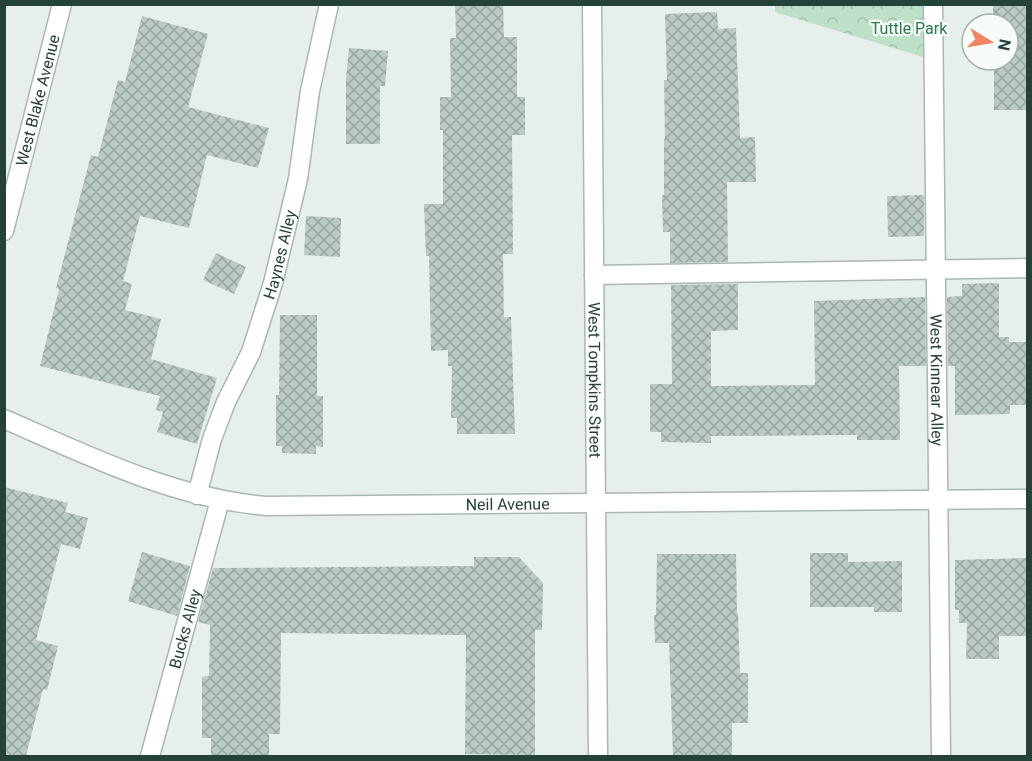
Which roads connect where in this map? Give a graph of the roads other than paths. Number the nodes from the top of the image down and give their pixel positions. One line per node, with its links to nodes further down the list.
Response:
1 (62, 4): 5 (street, West Blake Avenue)
2 (329, 4): 10 (street, Haynes Alley)
3 (592, 4): 8 (street, West Tompkins Street)
4 (933, 4): 7 (street, West Kinnear Alley)
5 (4, 231)
6 (1028, 268): 7 (street)
7 (935, 270): 8 (street); 13 (street, West Kinnear Alley)
8 (594, 275): 14 (street, West Tompkins Street)
9 (4, 419): 10 (street, Neil Avenue)
10 (197, 495): 12 (street, Neil Avenue)
11 (1028, 499): 13 (street, Neil Avenue)
12 (220, 500): 14 (street, Neil Avenue); 15 (street, Bucks Alley)
13 (938, 500): 14 (street, Neil Avenue); 17 (street, West Kinnear Alley)
14 (596, 503): 16 (street, West Tompkins Street)
15 (150, 756)
16 (598, 756)
17 (940, 756)

